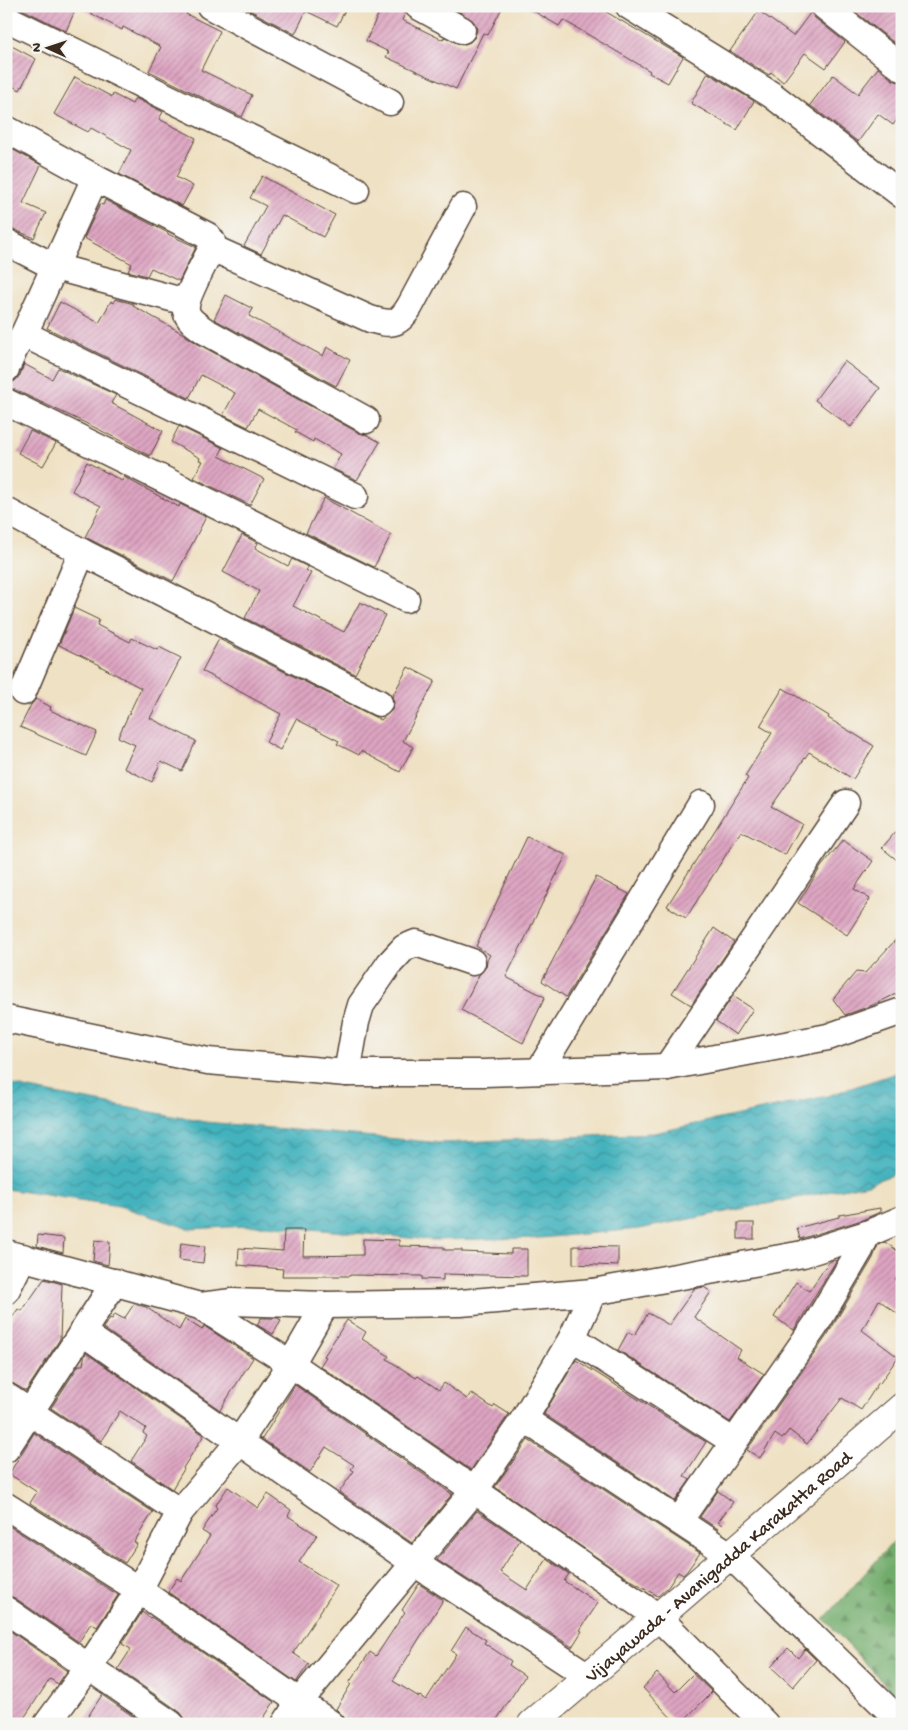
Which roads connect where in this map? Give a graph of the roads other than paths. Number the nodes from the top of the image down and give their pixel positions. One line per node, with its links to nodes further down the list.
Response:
1 (210, 6): 8 (street)
2 (418, 6): 6 (street)
3 (629, 6): 12 (street)
4 (824, 6): 7 (street)
5 (6, 18): 11 (street)
6 (462, 30)
7 (902, 68)
8 (390, 102)
9 (6, 129): 10 (street)
10 (96, 178): 15 (street); 16 (street)
11 (356, 190)
12 (902, 195)
13 (463, 207): 15 (street)
14 (6, 242): 16 (street)
15 (212, 248): 17 (street)
16 (55, 267): 17 (street); 18 (street)
17 (186, 302): 20 (street)
18 (13, 349): 21 (street)
19 (6, 402): 24 (street)
20 (366, 420)
21 (355, 496)
22 (6, 511): 23 (street)
23 (82, 552): 25 (street); 26 (street)
24 (406, 599)
25 (23, 692)
26 (379, 703)
27 (846, 803): 32 (street)
28 (701, 804): 33 (street)
29 (472, 962): 34 (street)
30 (902, 1011): 32 (street)
31 (6, 1019): 34 (street)
32 (667, 1067): 33 (street)
33 (539, 1071): 34 (street)
34 (347, 1073)
35 (902, 1220): 36 (street)
36 (867, 1234): 40 (street); 51 (street)
37 (14, 1255): 38 (street); 39 (street)
38 (115, 1282): 42 (street); 43 (street)
39 (6, 1291)
40 (593, 1292): 41 (street); 44 (street)
41 (325, 1305): 42 (street); 45 (street)
42 (200, 1306): 45 (street)
43 (82, 1332): 48 (street); 50 (street)
44 (572, 1338): 49 (street); 51 (street)
45 (291, 1364): 50 (street); 53 (street)
46 (6, 1396): 48 (street)
47 (902, 1407): 57 (main road, Vijayawada - Avanigadda Karakatta Road)
48 (29, 1412): 52 (street); 55 (street)
49 (524, 1419): 53 (street); 56 (street)
50 (239, 1442): 55 (street); 58 (street)
51 (734, 1442): 56 (street)
52 (6, 1449)
53 (474, 1491): 58 (street); 61 (street)
54 (6, 1506): 59 (street)
55 (180, 1512): 59 (street)
56 (679, 1522): 57 (street)
57 (730, 1555): 61 (main road, Vijayawada - Avanigadda Karakatta Road); 65 (street)
58 (413, 1562): 63 (street); 64 (street)
59 (139, 1590): 62 (street); 64 (street)
60 (6, 1610): 62 (street)
61 (658, 1618): 63 (main road, Vijayawada - Avanigadda Karakatta Road); 71 (street)
62 (88, 1668): 66 (street); 67 (street)
63 (588, 1676): 70 (main road, Vijayawada - Avanigadda Karakatta Road)
64 (299, 1702): 68 (street); 69 (street)
65 (902, 1723)
66 (47, 1724)
67 (171, 1724)
68 (286, 1724)
69 (331, 1724)
70 (532, 1724)
71 (765, 1724)

